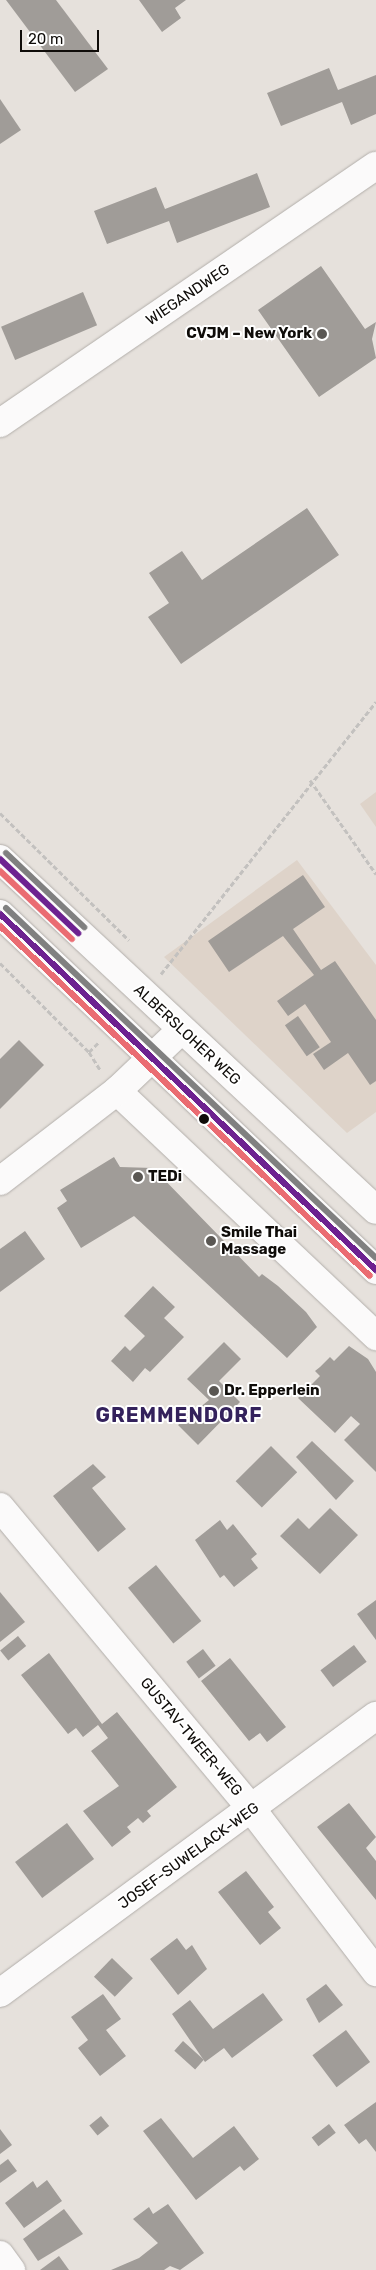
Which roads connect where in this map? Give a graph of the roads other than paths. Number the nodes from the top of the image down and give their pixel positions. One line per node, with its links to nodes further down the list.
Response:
1 (376, 166): 2 (street, WIEGANDWEG)
2 (0, 423)
3 (0, 859): 5 (street, ALBERSLOHER WEG)
4 (0, 914): 6 (street)
5 (182, 1030): 6 (street); 9 (street, ALBERSLOHER WEG)
6 (150, 1060): 7 (street); 10 (street)
7 (116, 1091): 8 (street); 11 (street)
8 (0, 1181)
9 (376, 1210)
10 (376, 1270)
11 (376, 1336)
12 (0, 1507): 14 (street, GUSTAV-TWEER-WEG)
13 (376, 1716): 14 (street, JOSEF-SUWELACK-WEG)
14 (253, 1810): 15 (street, GUSTAV-TWEER-WEG); 16 (street, JOSEF-SUWELACK-WEG)
15 (376, 1972)
16 (0, 1993)
17 (0, 2255): 18 (street)
18 (11, 2270)

